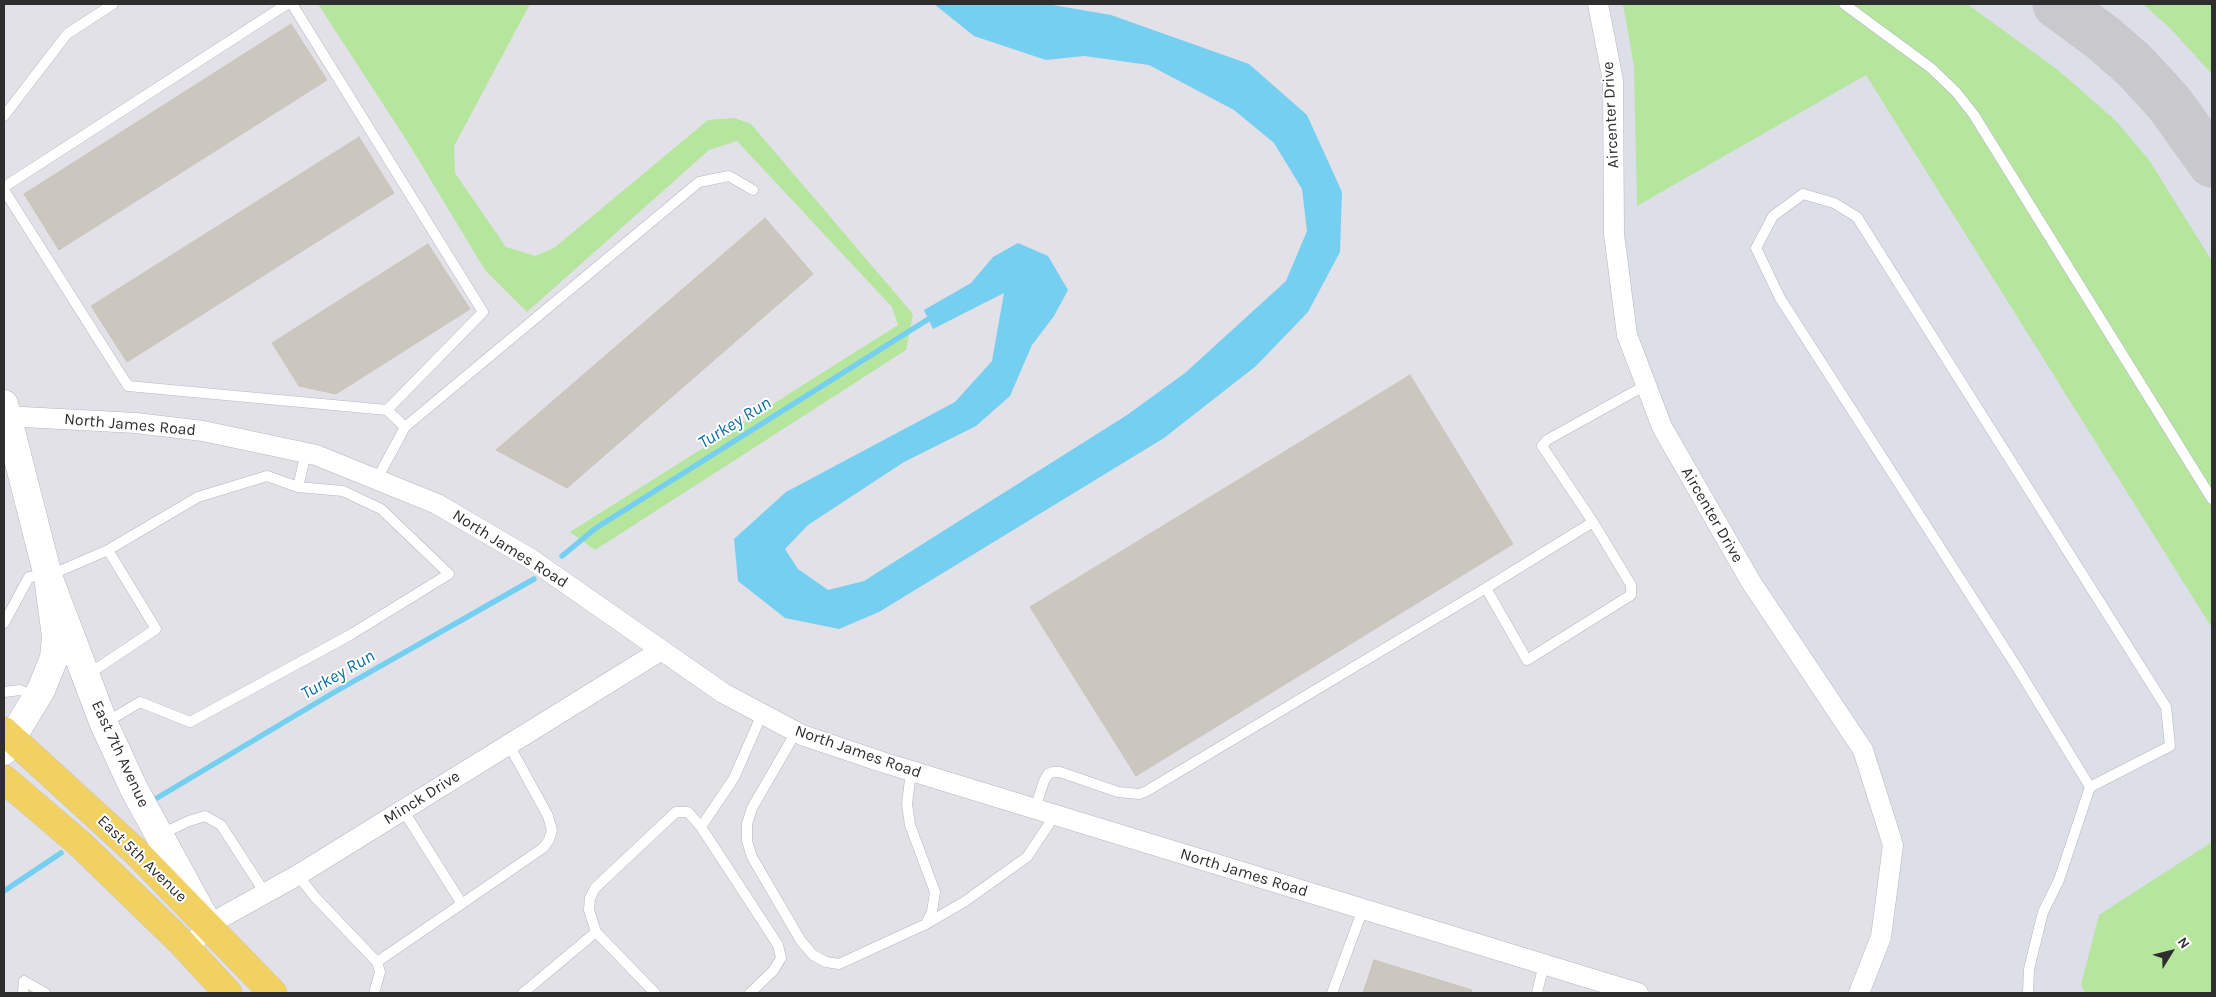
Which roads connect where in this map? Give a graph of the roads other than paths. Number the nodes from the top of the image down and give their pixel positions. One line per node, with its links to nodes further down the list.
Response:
1 (114, 4): 6 (lane)
2 (287, 4): 7 (lane)
3 (292, 4): 10 (lane)
4 (1598, 4): 9 (street, Aircenter Drive)
5 (1844, 4): 16 (lane)
6 (4, 116)
7 (4, 188): 10 (lane)
8 (753, 190): 12 (lane)
9 (1646, 385): 17 (lane); 60 (street, Aircenter Drive)
10 (388, 410): 12 (lane)
11 (5, 412): 13 (street, North James Road); 19 (street, East 7th Avenue)
12 (405, 427): 14 (lane)
13 (306, 453): 14 (street, North James Road); 15 (lane)
14 (377, 479): 22 (street, North James Road)
15 (298, 487): 18 (lane); 27 (lane)
16 (2212, 499)
17 (1593, 522): 20 (lane); 20 (lane)
18 (108, 550): 19 (lane); 23 (lane)
19 (48, 576): 21 (lane); 23 (street, East 7th Avenue); 25 (street, East 7th Avenue)
20 (1486, 588): 34 (lane)
21 (4, 623)
22 (660, 651): 26 (street, North James Road); 30 (street, Minck Drive)
23 (85, 676): 27 (street, East 7th Avenue)
24 (4, 692): 25 (lane)
25 (38, 697): 29 (street, East 7th Avenue)
26 (762, 714): 28 (street, North James Road); 37 (lane)
27 (104, 724): 38 (street, East 7th Avenue)
28 (796, 732): 31 (street, North James Road); 43 (lane)
29 (6, 740): 44 (main road, East 5th Avenue)
30 (509, 745): 35 (street, Minck Drive); 41 (lane)
31 (911, 771): 34 (street, North James Road); 43 (lane)
32 (4, 779): 46 (main road, East 5th Avenue)
33 (2090, 787): 33 (lane); 61 (lane)
34 (1035, 809): 36 (street, North James Road)
35 (403, 810): 39 (street, Minck Drive); 41 (lane)
36 (1055, 815): 42 (street, North James Road); 43 (lane)
37 (700, 827): 45 (lane); 56 (lane)
38 (160, 835): 40 (lane); 44 (street, East 7th Avenue)
39 (298, 875): 40 (street, Minck Drive); 47 (lane)
40 (265, 893): 44 (street, Minck Drive)
41 (462, 904): 47 (lane)
42 (1364, 909): 48 (street, North James Road); 57 (lane)
43 (926, 924)
44 (208, 925): 46 (street, Minck Drive); 52 (main road, East 5th Avenue)
45 (596, 932): 54 (lane); 55 (lane)
46 (188, 950): 51 (main road, East 5th Avenue)
47 (377, 962): 53 (lane)
48 (1544, 964): 58 (lane); 59 (street, North James Road)
49 (22, 993): 50 (lane)
50 (45, 993)
51 (228, 993)
52 (273, 993)
53 (374, 993)
54 (523, 993)
55 (655, 993)
56 (750, 993)
57 (1332, 993)
58 (1537, 993)
59 (1638, 993)
60 (1859, 993)
61 (2028, 993)

